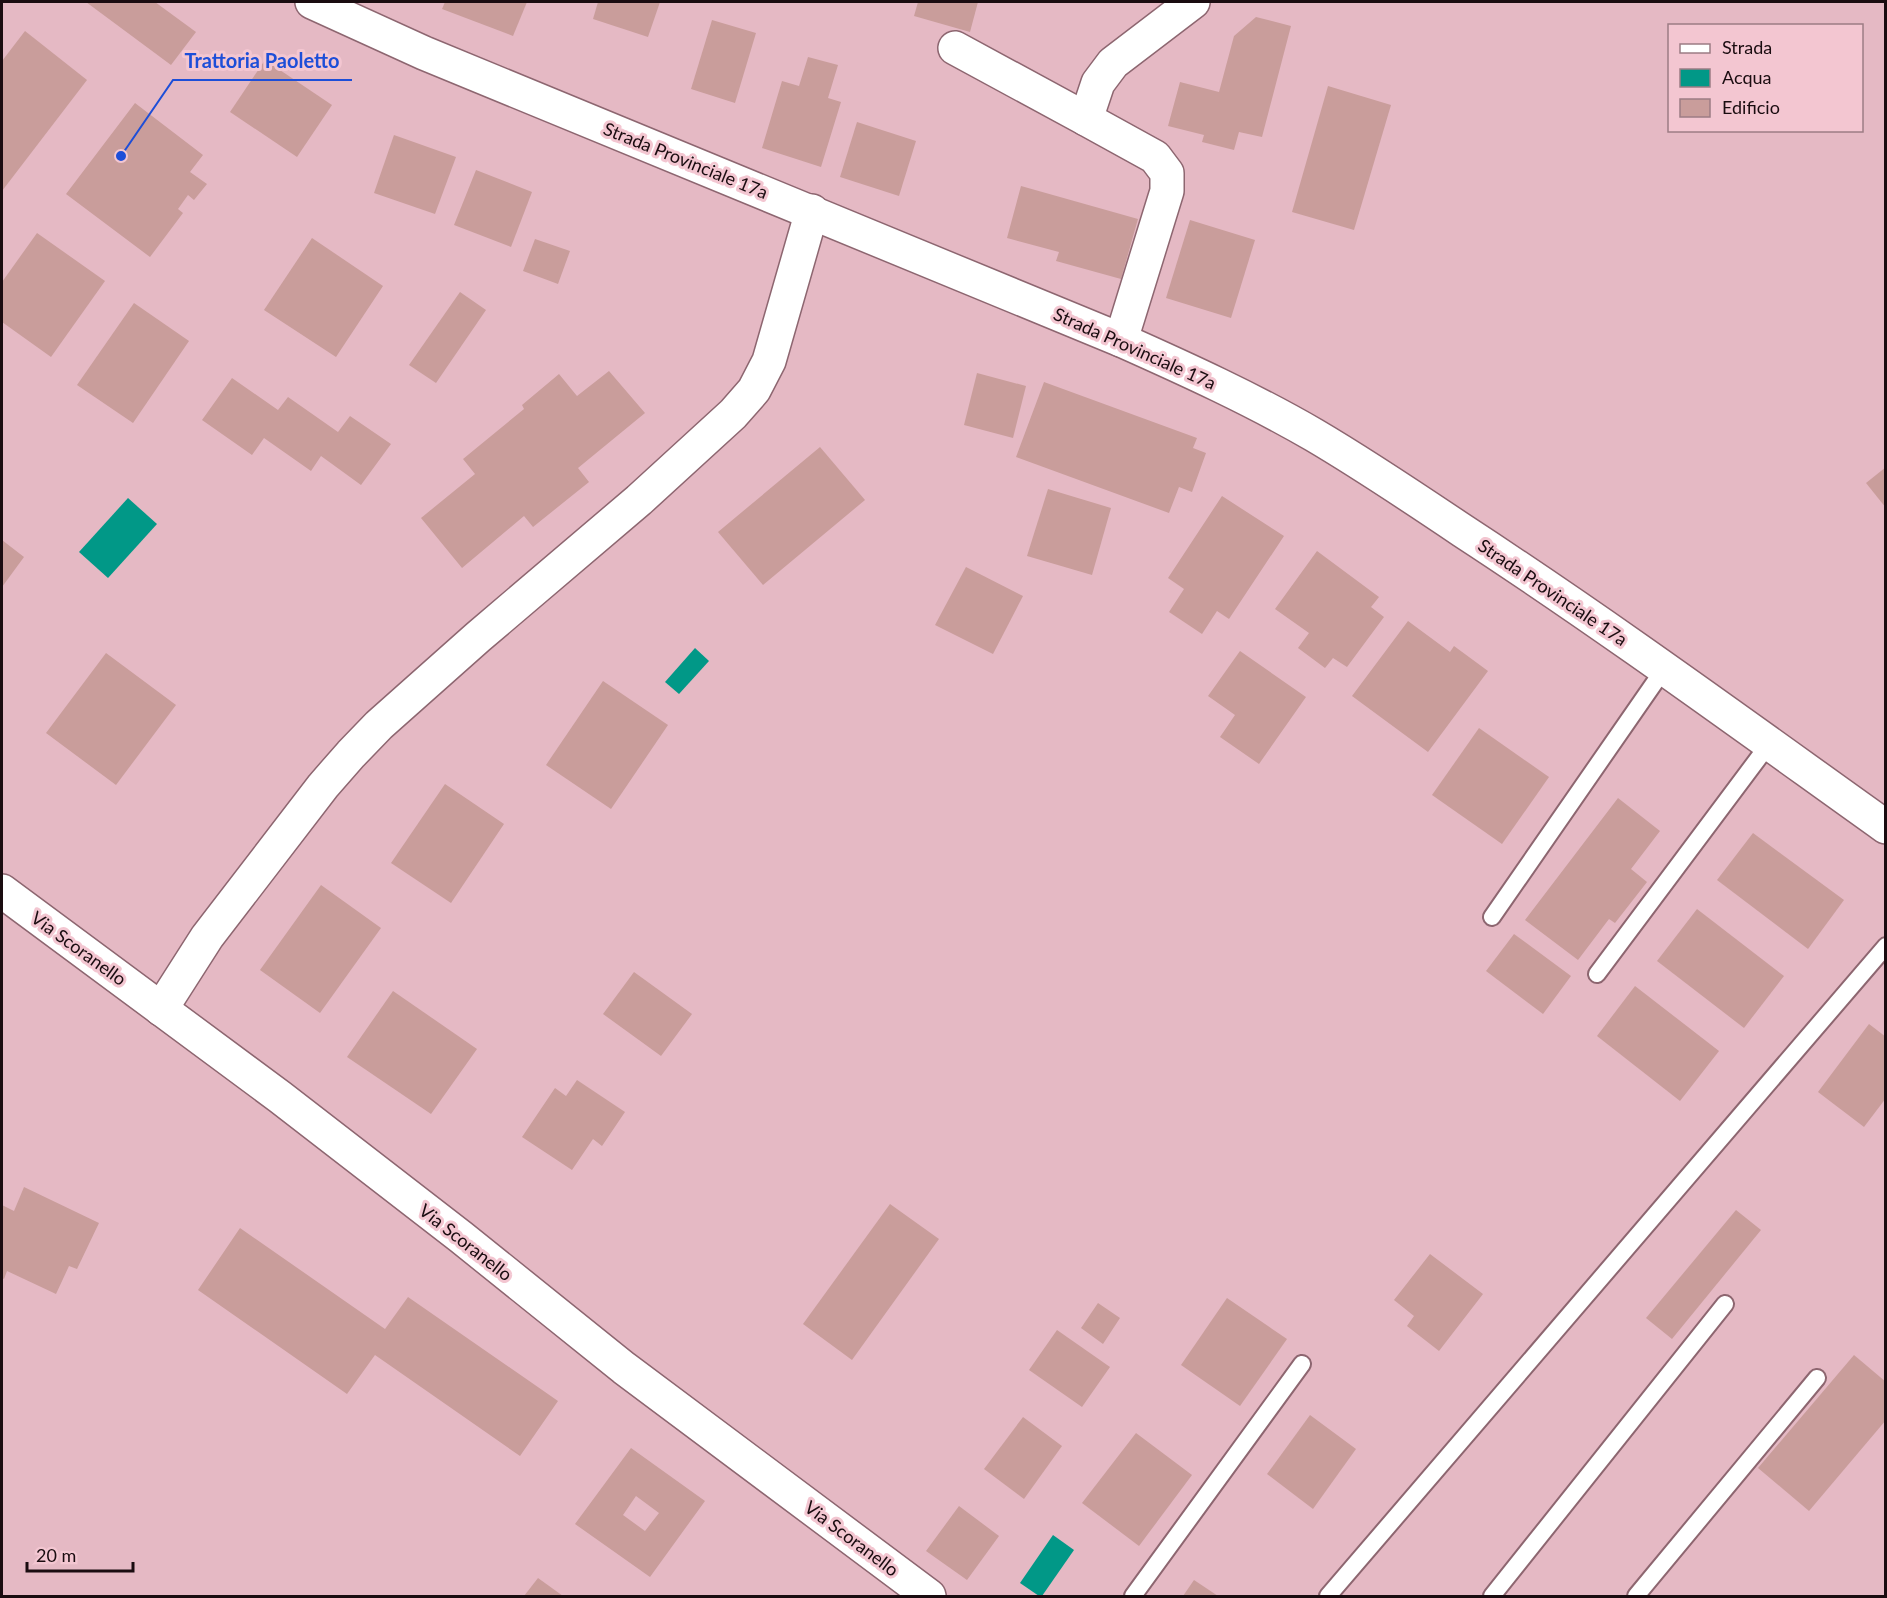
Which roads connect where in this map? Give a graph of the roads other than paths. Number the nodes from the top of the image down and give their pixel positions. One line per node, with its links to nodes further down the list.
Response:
1 (315, 2): 5 (street, Strada Provinciale 17a)
2 (1193, 2): 4 (street)
3 (955, 48): 4 (street)
4 (1086, 119): 6 (street)
5 (812, 212): 6 (street, Strada Provinciale 17a); 14 (street)
6 (1121, 340): 7 (street, Strada Provinciale 17a)
7 (1664, 669): 8 (street, Strada Provinciale 17a); 11 (lane)
8 (1769, 744): 9 (street, Strada Provinciale 17a); 13 (lane)
9 (1886, 827)
10 (2, 891): 14 (street, Via Scoranello)
11 (1492, 917)
12 (1886, 946): 20 (lane)
13 (1597, 974)
14 (161, 1009): 18 (street, Via Scoranello)
15 (1725, 1304): 21 (lane)
16 (1302, 1364): 19 (lane)
17 (1817, 1378): 22 (lane)
18 (929, 1596)
19 (1133, 1596)
20 (1328, 1596)
21 (1492, 1596)
22 (1636, 1596)

